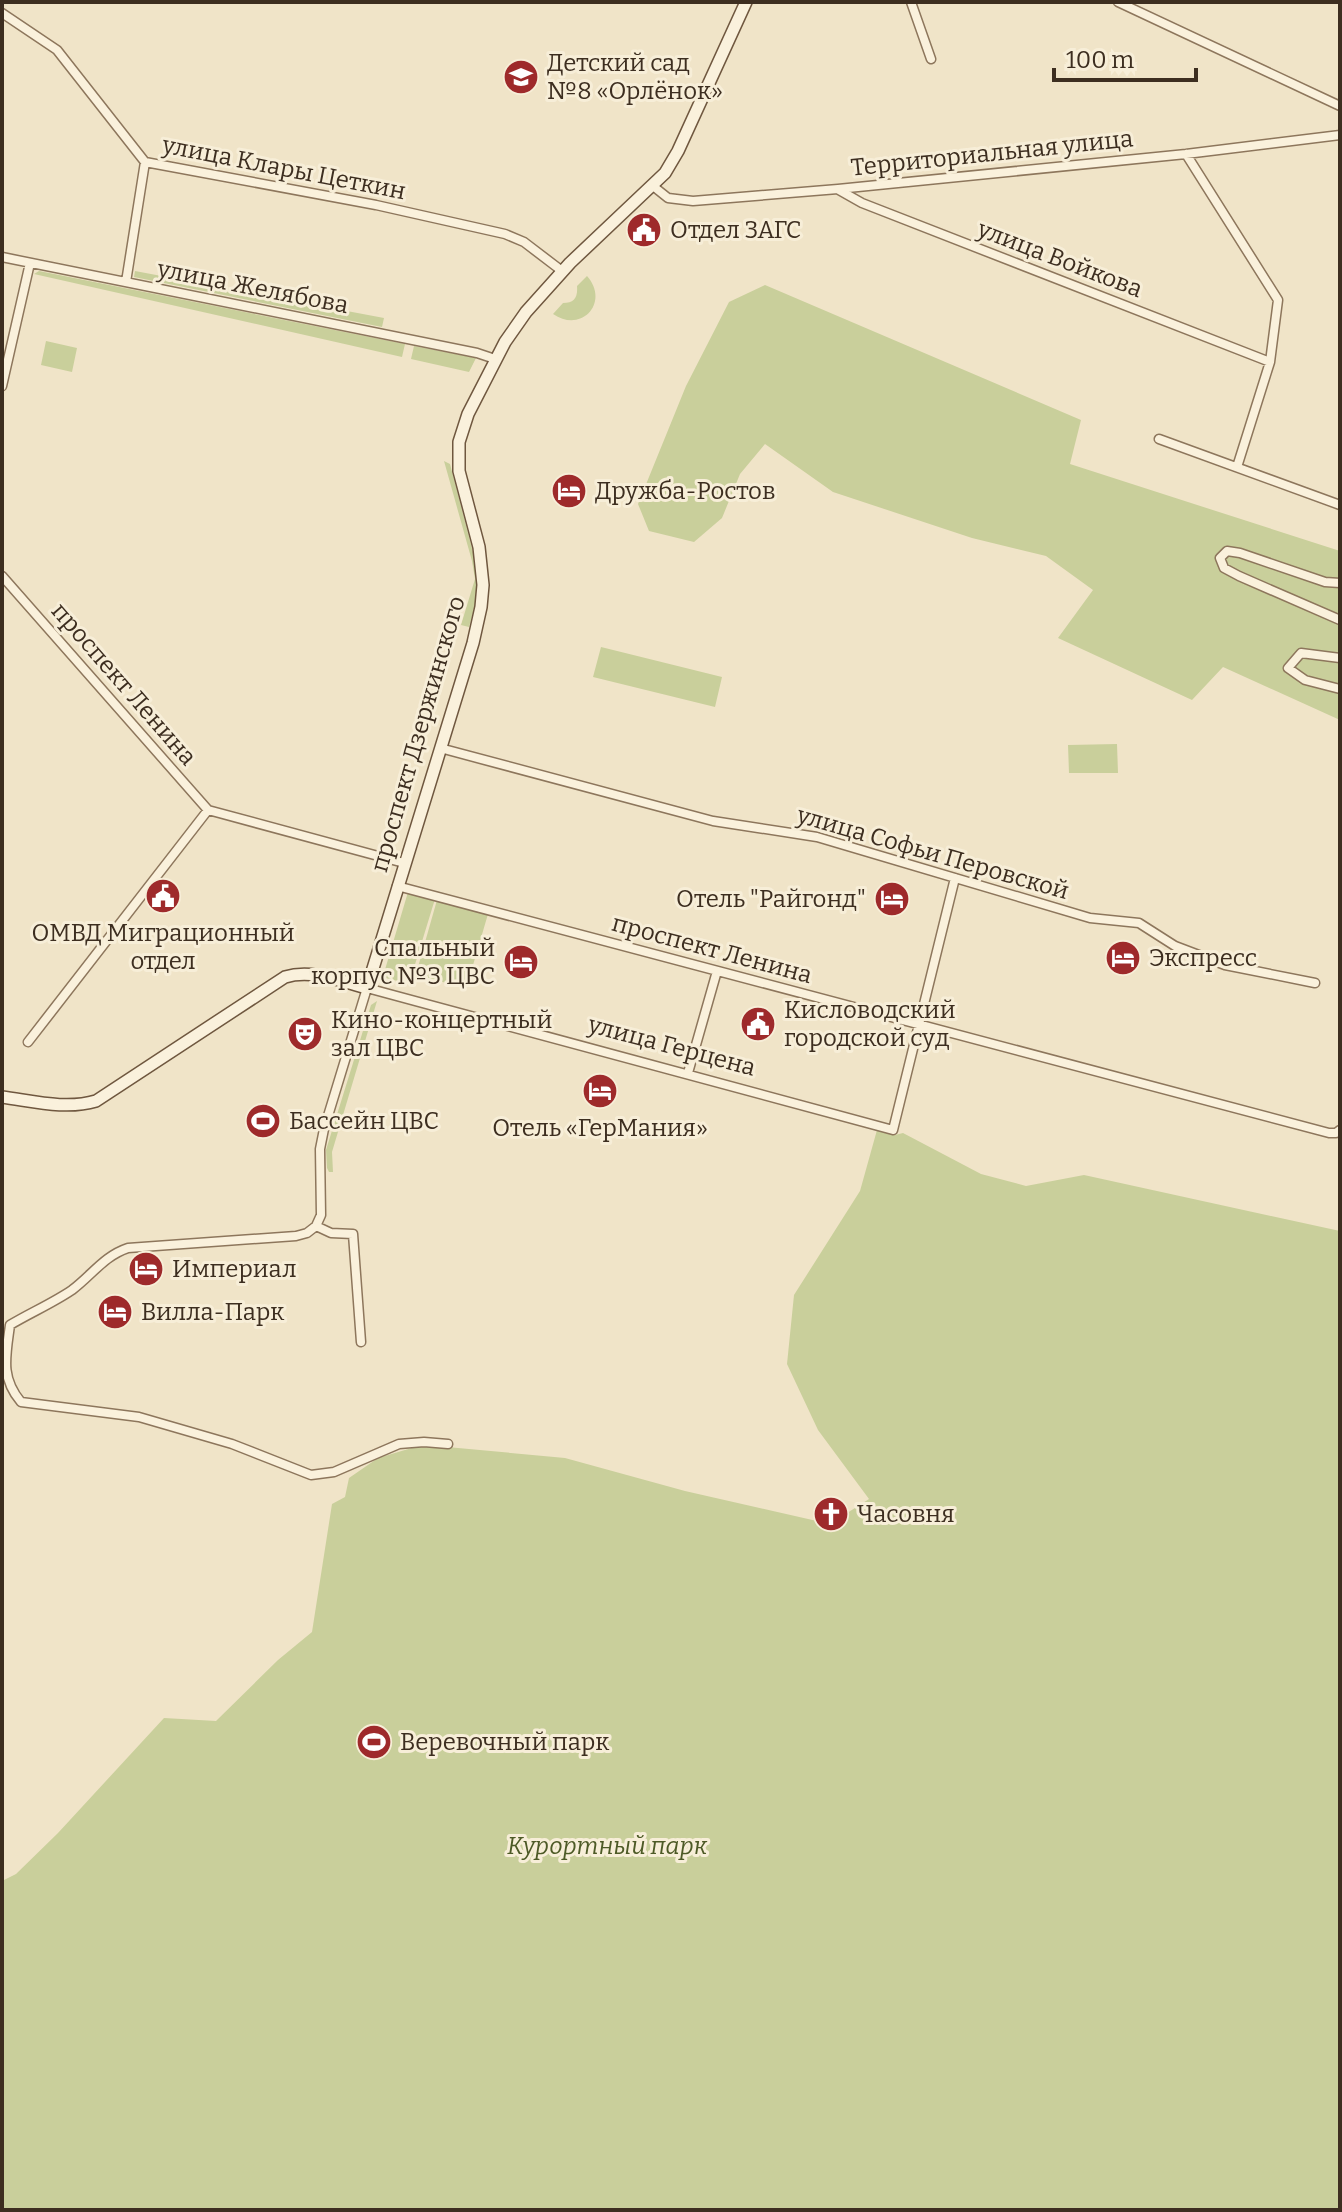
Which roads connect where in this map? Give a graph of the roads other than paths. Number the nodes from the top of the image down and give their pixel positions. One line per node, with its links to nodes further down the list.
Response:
1 (911, 2): 5 (street)
2 (1118, 2): 6 (street)
3 (744, 3): 10 (main road, проспект Дзержинского)
4 (2, 13): 9 (street, улица Клары Цеткин)
5 (931, 59)
6 (1340, 106)
7 (1340, 135): 8 (street, Территориальная улица)
8 (1186, 154): 11 (street, Территориальная улица); 17 (street)
9 (145, 162): 14 (street, улица Клары Цеткин); 15 (street)
10 (653, 186): 11 (street, Территориальная улица); 14 (main road, проспект Дзержинского)
11 (838, 189): 17 (street, улица Войкова)
12 (2, 257): 13 (street, улица Желябова)
13 (30, 263): 15 (street, улица Желябова); 18 (street)
14 (562, 271): 16 (main road, проспект Дзержинского)
15 (126, 282): 16 (street, улица Желябова)
16 (495, 359): 27 (main road, проспект Дзержинского)
17 (1270, 362): 20 (street)
18 (2, 386)
19 (1159, 439): 20 (street)
20 (1237, 467): 21 (street)
21 (1340, 505)
22 (2, 576): 28 (street, проспект Ленина)
23 (1340, 583): 24 (street)
24 (1340, 620)
25 (1340, 658): 26 (street)
26 (1340, 689)
27 (440, 748): 29 (main road, проспект Дзержинского); 30 (street, улица Софьи Перовской)
28 (208, 810): 29 (street); 36 (street)
29 (404, 863): 31 (main road, проспект Дзержинского)
30 (955, 878): 33 (street, улица Софьи Перовской); 35 (street)
31 (397, 886): 32 (street, проспект Ленина); 34 (main road, проспект Дзержинского)
32 (717, 971): 35 (street, проспект Ленина); 37 (street)
33 (1315, 983)
34 (367, 988): 37 (street, улица Герцена); 38 (main road, улица Герцена); 40 (street, проспект Дзержинского)
35 (919, 1024): 37 (street, улица Герцена); 39 (street, проспект Ленина)
36 (28, 1042)
37 (688, 1073)
38 (2, 1097)
39 (1340, 1130)
40 (316, 1226): 41 (street); 42 (street)
41 (361, 1342)
42 (448, 1444)

